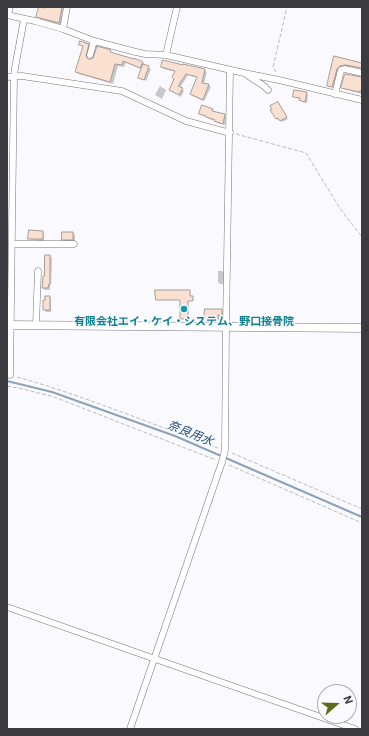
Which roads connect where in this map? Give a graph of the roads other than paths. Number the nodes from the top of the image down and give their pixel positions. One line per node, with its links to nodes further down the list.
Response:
1 (10, 7): 4 (street)
2 (67, 7): 6 (street)
3 (177, 7): 9 (street)
4 (8, 15): 5 (street)
5 (24, 19): 6 (street); 13 (street)
6 (63, 29): 7 (street)
7 (94, 41): 8 (street); 9 (street)
8 (90, 55)
9 (166, 55): 10 (street)
10 (230, 70): 11 (street); 18 (street)
11 (244, 73): 15 (street); 16 (street)
12 (362, 73): 16 (street)
13 (14, 76): 14 (street); 18 (street); 19 (street)
14 (7, 77)
15 (268, 90)
16 (335, 94): 17 (street)
17 (362, 100)
18 (230, 133): 25 (street)
19 (10, 182): 20 (street)
20 (12, 244): 21 (street); 23 (street)
21 (74, 244)
22 (38, 271): 24 (street)
23 (9, 325): 24 (street); 27 (street)
24 (36, 325): 25 (street)
25 (226, 327): 26 (street); 29 (street)
26 (362, 328)
27 (10, 375)
28 (7, 607): 29 (street)
29 (154, 659): 30 (street); 31 (street)
30 (130, 729)
31 (355, 729)

